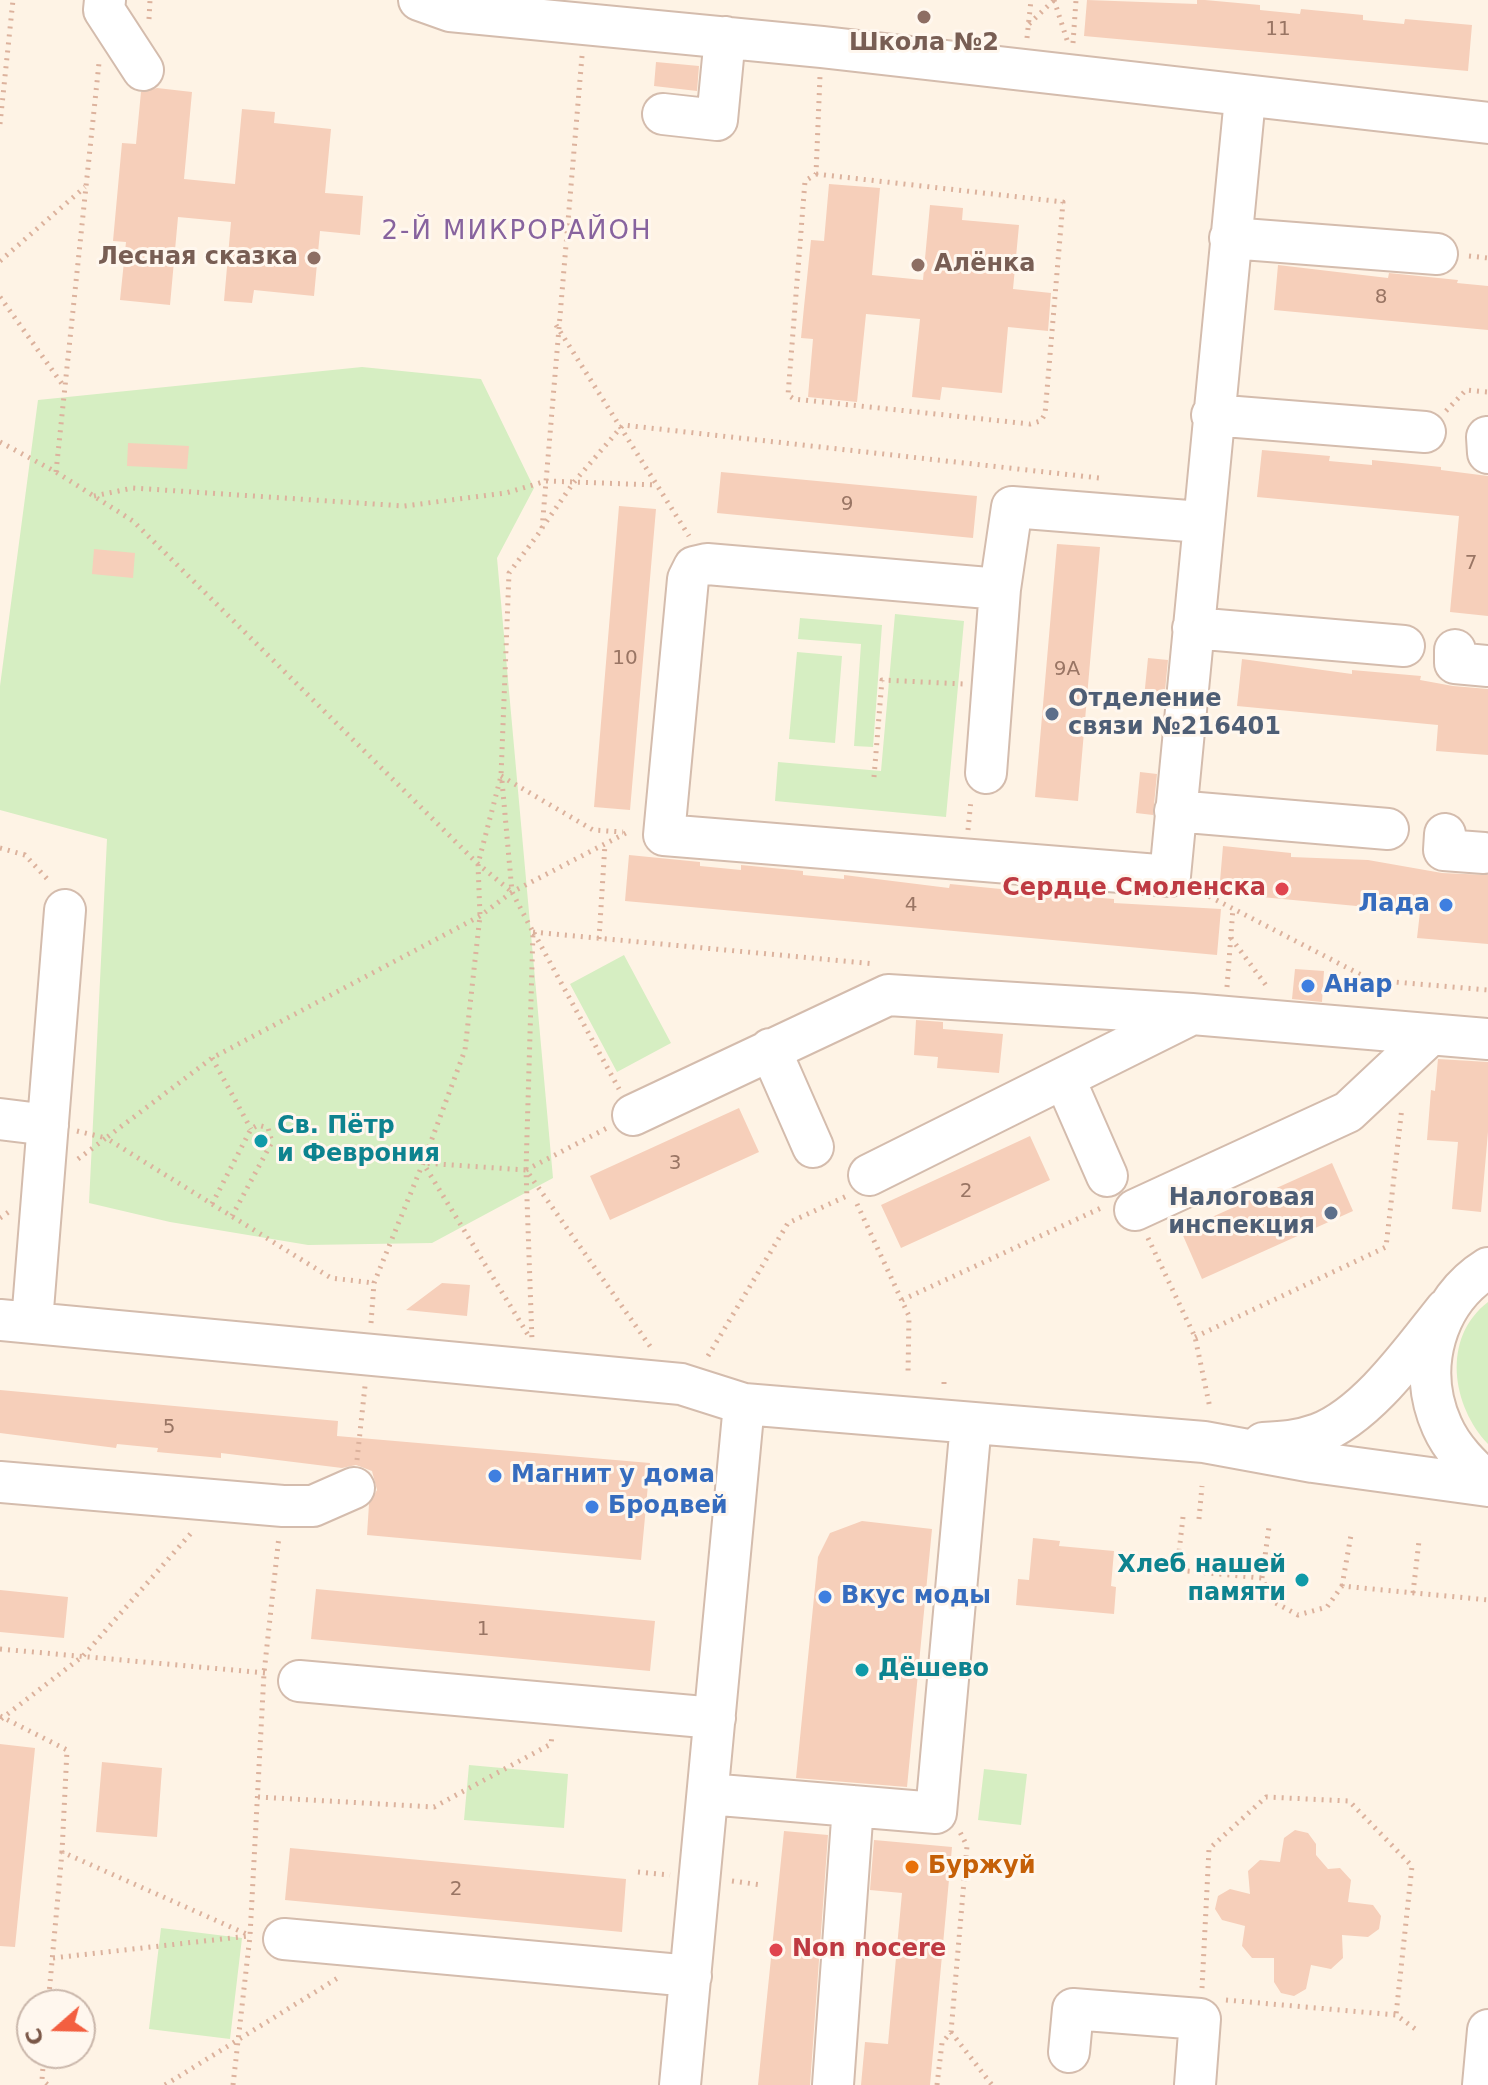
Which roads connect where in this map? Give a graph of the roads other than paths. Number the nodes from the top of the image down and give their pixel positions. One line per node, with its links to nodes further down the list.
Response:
1 (440, 4): 3 (street)
2 (105, 5): 4 (street)
3 (725, 37): 5 (street); 6 (street)
4 (143, 70)
5 (1245, 98): 7 (street); 8 (street)
6 (663, 114)
7 (1488, 123)
8 (1230, 238): 9 (street); 10 (street)
9 (1437, 254)
10 (1212, 415): 11 (street); 12 (street)
11 (1425, 432)
12 (1201, 522): 13 (street); 14 (street)
13 (1000, 589): 16 (street); 17 (street)
14 (1193, 628): 15 (street); 17 (street)
15 (1404, 646)
16 (986, 773)
17 (1175, 811): 18 (street)
18 (1388, 829)
19 (1445, 834): 20 (street)
20 (1484, 853)
21 (65, 910): 29 (street)
22 (1208, 1015): 24 (street); 25 (street); 26 (street)
23 (1488, 1039): 24 (street)
24 (1419, 1045): 33 (street)
25 (770, 1049): 27 (street); 30 (street)
26 (1065, 1080): 31 (street); 32 (street)
27 (633, 1115)
28 (0, 1119): 29 (street)
29 (48, 1125): 36 (street)
30 (813, 1147)
31 (1107, 1176)
32 (861, 1185)
33 (1135, 1210)
34 (1483, 1269): 35 (street)
35 (1446, 1309): 39 (street); 41 (street)
36 (16, 1321): 37 (street)
37 (744, 1404): 38 (street); 44 (street)
38 (971, 1423): 39 (street); 46 (street)
39 (1235, 1446): 41 (street)
40 (0, 1482): 42 (street)
41 (1488, 1485)
42 (354, 1488)
43 (282, 1677): 44 (street)
44 (715, 1718): 45 (street)
45 (708, 1794): 46 (street); 48 (street)
46 (853, 1806): 52 (street)
47 (267, 1938): 48 (street)
48 (691, 1976): 51 (street)
49 (1488, 2030): 54 (street)
50 (1069, 2052): 53 (street)
51 (680, 2085)
52 (833, 2085)
53 (1195, 2085)
54 (1483, 2085)

